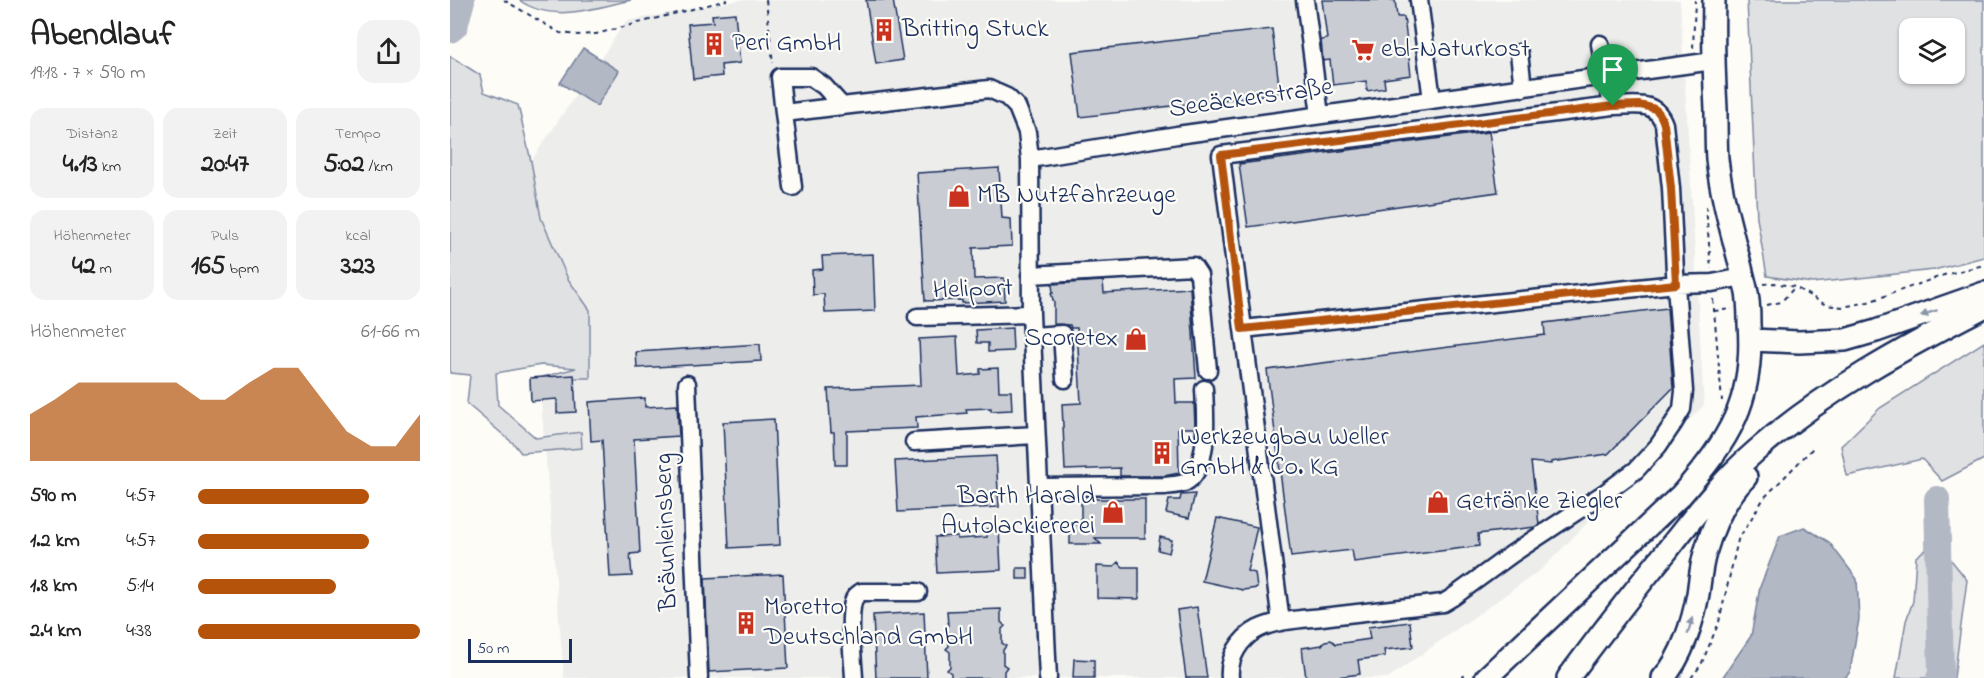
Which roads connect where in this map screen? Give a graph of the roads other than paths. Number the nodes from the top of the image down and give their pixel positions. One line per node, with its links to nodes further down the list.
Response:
1 (1305, 0): 13 (street)
2 (1419, 0): 9 (street)
3 (1714, 0): 6 (main road)
4 (1600, 44): 7 (street)
5 (1519, 53): 8 (street)
6 (1713, 61): 7 (street, Seeäckerstraße); 17 (main road)
7 (1605, 77): 8 (street, Seeäckerstraße); 11 (street)
8 (1523, 88): 9 (street, Seeäckerstraße)
9 (1432, 100): 13 (street, Seeäckerstraße)
10 (842, 106): 12 (street); 12 (street); 14 (street)
11 (1613, 106): 18 (street); 23 (street)
12 (784, 113): 15 (street)
13 (1320, 115): 14 (street, Seeäckerstraße)
14 (1030, 159): 16 (street)
15 (793, 187)
16 (1030, 275): 21 (street); 26 (street)
17 (1744, 281): 18 (street); 25 (main road)
18 (1676, 284): 23 (street); 35 (street)
19 (1984, 293): 25 (main road, one-way to 25)
20 (1984, 307): 27 (main road)
21 (1031, 314): 22 (street, Heliport); 24 (street)
22 (917, 317)
23 (1242, 329): 35 (street)
24 (1033, 336): 28 (street); 31 (street)
25 (1750, 340): 36 (main road)
26 (1208, 370)
27 (1854, 378): 41 (main road); 42 (main road, one-way to 27)
28 (1065, 379)
29 (687, 384): 37 (street, Bräunleinsberg)
30 (1204, 389): 33 (street)
31 (1036, 435): 32 (street); 33 (street)
32 (914, 442)
33 (1039, 487): 39 (street)
34 (918, 592): 38 (street)
35 (1281, 622): 40 (street)
36 (1478, 675)
37 (699, 678)
38 (854, 678)
39 (1048, 678)
40 (1230, 678)
41 (1568, 678)
42 (1663, 678)

